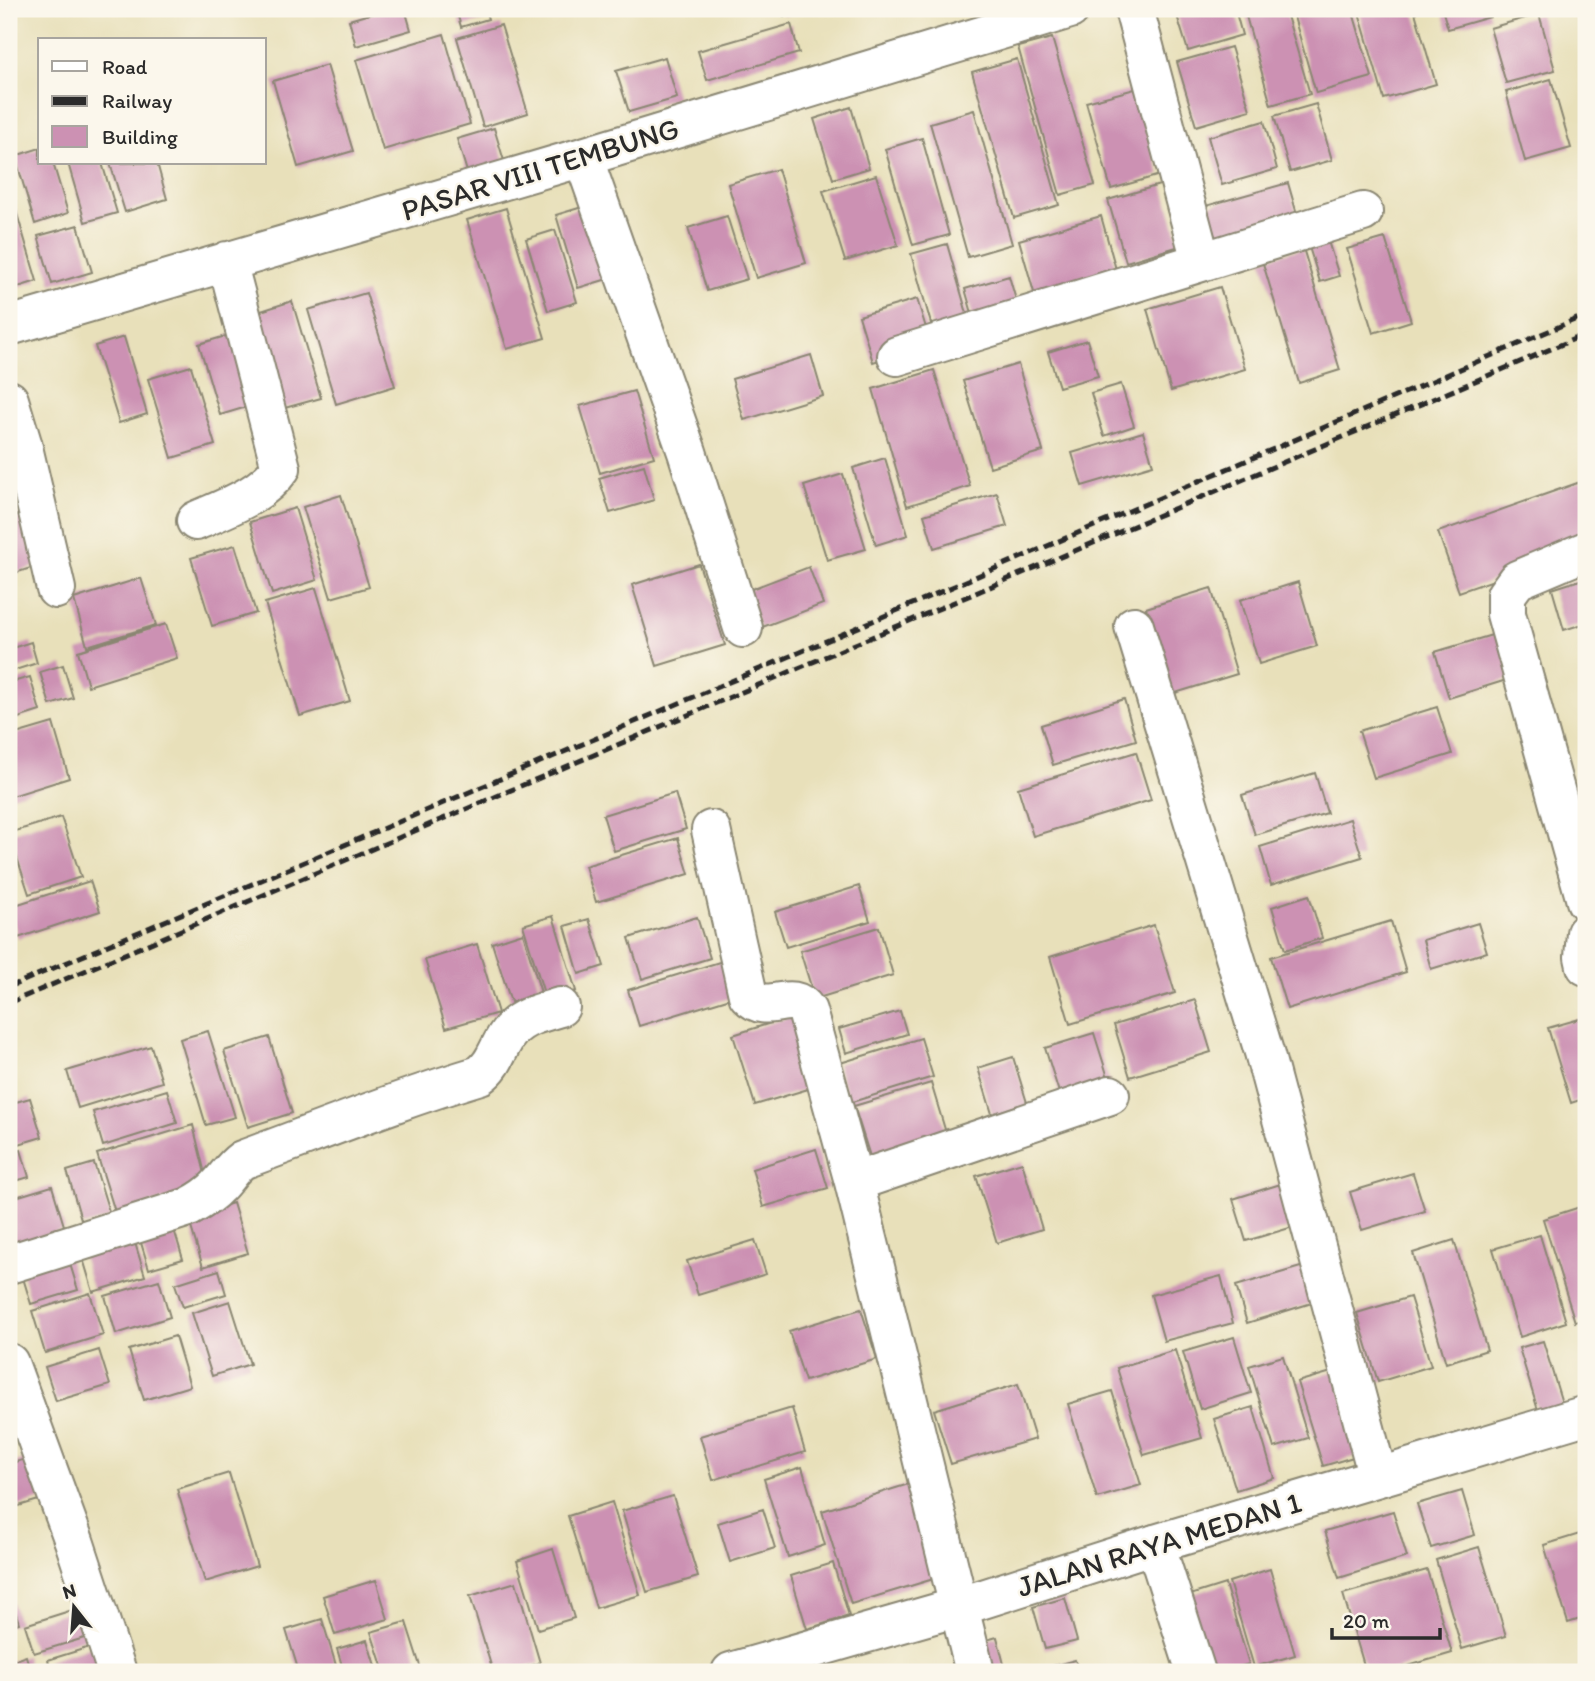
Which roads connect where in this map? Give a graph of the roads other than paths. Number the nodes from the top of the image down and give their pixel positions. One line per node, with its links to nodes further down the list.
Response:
1 (1070, 9): 3 (street, PASAR VIII TEMBUNG)
2 (1134, 9): 7 (street)
3 (1027, 16): 4 (street, PASAR VIII TEMBUNG)
4 (583, 158): 6 (street, PASAR VIII TEMBUNG); 15 (street)
5 (1363, 212): 7 (street)
6 (227, 261): 8 (street, PASAR VIII TEMBUNG); 11 (street)
7 (1201, 261): 9 (street)
8 (9, 326)
9 (897, 356)
10 (9, 400): 13 (street)
11 (196, 521)
12 (1586, 551): 17 (street)
13 (56, 589)
14 (1134, 625): 26 (street)
15 (743, 628)
16 (711, 830): 22 (street)
17 (1586, 901)
18 (1586, 933): 19 (street)
19 (1586, 966)
20 (560, 1007): 23 (street)
21 (1110, 1095): 22 (street)
22 (854, 1182): 28 (street)
23 (9, 1264)
24 (9, 1363): 30 (street)
25 (1586, 1415): 26 (street, JALAN RAYA MEDAN 1)
26 (1378, 1477): 27 (street, JALAN RAYA MEDAN 1)
27 (1155, 1544): 28 (street, JALAN RAYA MEDAN 1); 32 (street)
28 (958, 1607): 29 (street, JALAN RAYA MEDAN 1); 31 (street)
29 (754, 1669)
30 (117, 1672)
31 (975, 1672)
32 (1196, 1672)

